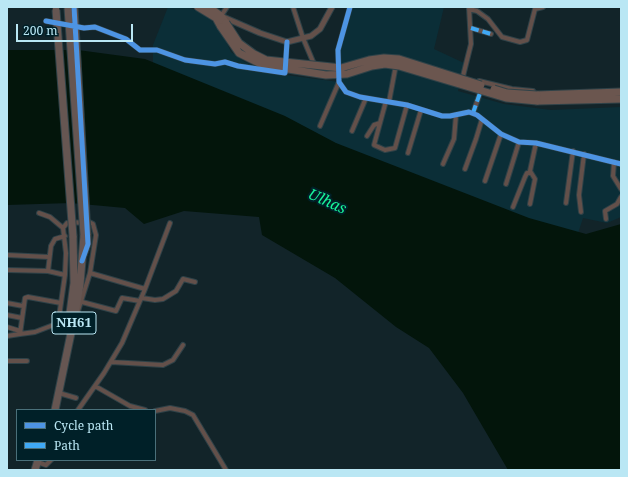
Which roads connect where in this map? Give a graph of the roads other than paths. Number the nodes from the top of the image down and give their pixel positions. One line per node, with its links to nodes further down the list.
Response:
1 (71, 7): 63 (highway, NH61, bridge)
2 (198, 7): 12 (main road)
3 (209, 7): 12 (main road)
4 (227, 7): 12 (street)
5 (293, 7): 16 (street)
6 (332, 7): 16 (street)
7 (350, 7): 21 (street)
8 (543, 7): 11 (street)
9 (56, 8): 79 (highway, NH61, bridge)
10 (469, 8): 11 (street); 14 (street)
11 (536, 8)
12 (218, 17): 17 (street); 28 (main road, bridge)
13 (46, 21): 19 (street)
14 (471, 28): 15 (street); 23 (street)
15 (491, 34)
16 (303, 38): 17 (street); 20 (street)
17 (287, 42): 19 (street)
18 (253, 52): 19 (street)
19 (287, 60): 20 (street)
20 (312, 64): 21 (street)
21 (338, 66): 24 (street)
22 (396, 70): 30 (street)
23 (463, 76): 26 (street); 28 (street)
24 (339, 82): 27 (street); 37 (street)
25 (621, 92): 28 (main road)
26 (480, 93): 28 (street); 33 (street)
27 (366, 98): 30 (street); 38 (street)
28 (548, 98): 29 (main road)
29 (621, 99)
30 (388, 101): 31 (street); 36 (street)
31 (407, 105): 32 (street); 36 (street)
32 (422, 110): 34 (street); 44 (street)
33 (473, 113): 34 (street); 35 (street)
34 (456, 115): 47 (street)
35 (482, 119): 39 (street); 49 (street)
36 (380, 123): 40 (street)
37 (320, 126)
38 (352, 131)
39 (501, 134): 41 (street); 51 (street)
40 (367, 136)
41 (519, 142): 42 (street); 52 (street)
42 (536, 143): 43 (street); 50 (street)
43 (573, 151): 45 (street); 55 (street)
44 (408, 153)
45 (584, 154): 46 (street); 58 (street)
46 (614, 162): 48 (street); 53 (street)
47 (443, 164)
48 (621, 164)
49 (465, 169)
50 (531, 173): 56 (street); 57 (street)
51 (485, 181)
52 (506, 184)
53 (621, 189)
54 (621, 196): 60 (street)
55 (566, 203)
56 (530, 204)
57 (513, 207)
58 (581, 212)
59 (38, 213): 62 (street)
60 (606, 219)
61 (170, 223): 73 (street)
62 (63, 228): 64 (street); 70 (street)
63 (86, 235): 67 (highway, NH61); 67 (street)
64 (64, 236): 66 (street); 71 (street)
65 (7, 255): 66 (street)
66 (49, 257): 69 (street)
67 (82, 261): 79 (highway, NH61)
68 (7, 270): 69 (street)
69 (48, 272): 71 (street)
70 (90, 273): 73 (street); 75 (street)
71 (65, 275): 77 (street)
72 (195, 282): 74 (street)
73 (145, 289): 74 (street)
74 (141, 299): 75 (street); 90 (street)
75 (82, 302): 79 (street)
76 (7, 303): 78 (street)
77 (61, 303): 78 (street); 82 (street)
78 (23, 306): 81 (street)
79 (73, 314): 83 (highway, NH61); 92 (highway, NH61)
80 (7, 315): 81 (street)
81 (22, 318): 85 (street)
82 (58, 324): 83 (street); 85 (street)
83 (69, 324): 94 (highway, NH61)
84 (7, 327): 85 (street)
85 (20, 332): 86 (street)
86 (7, 336)
87 (183, 345): 90 (street)
88 (7, 360): 89 (street)
89 (27, 361)
90 (111, 362): 91 (street)
91 (95, 386): 96 (street); 97 (street)
92 (59, 393): 93 (street); 95 (highway, NH61)
93 (76, 398)
94 (50, 409)
95 (55, 409)
96 (79, 409)
97 (142, 409)
98 (156, 411): 102 (street)
99 (50, 461): 100 (street)
100 (40, 463): 101 (highway)
101 (35, 470)
102 (226, 470)

